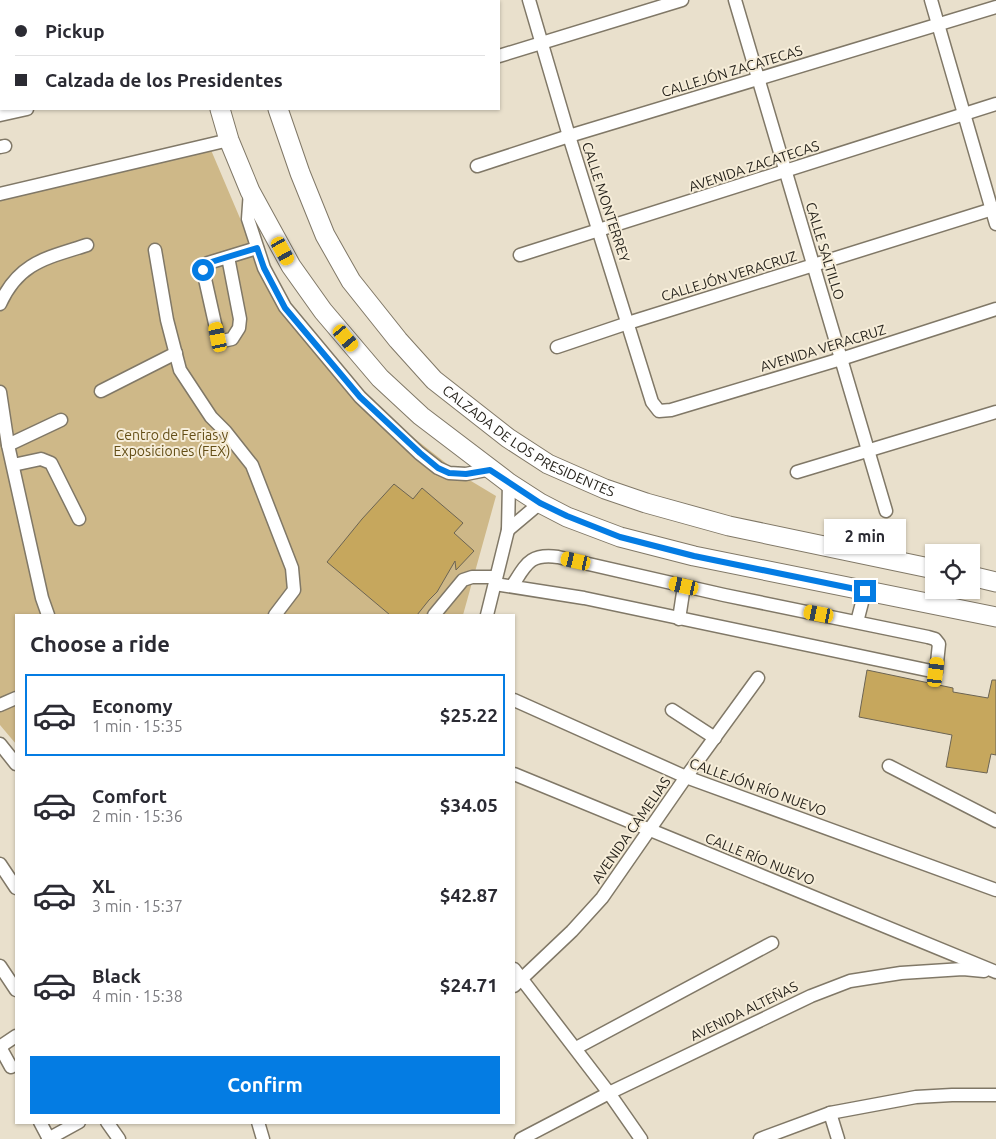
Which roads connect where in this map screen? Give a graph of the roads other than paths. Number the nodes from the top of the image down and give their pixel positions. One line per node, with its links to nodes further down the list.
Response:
1 (529, 0): 7 (street, CALLE MONTERREY)
2 (682, 0): 7 (street)
3 (735, 0): 9 (street, CALLE SALTILLO)
4 (931, 0): 6 (street)
5 (996, 7): 6 (street, CALLEJÓN ZACATECAS)
6 (938, 25): 9 (street, CALLEJÓN ZACATECAS); 14 (street)
7 (542, 43): 8 (street); 16 (street, CALLE MONTERREY)
8 (500, 56)
9 (758, 78): 16 (street, CALLEJÓN ZACATECAS); 19 (street, CALLE SALTILLO)
10 (996, 104): 14 (street, AVENIDA ZACATECAS)
11 (22, 110): 15 (street)
12 (220, 110): 17 (highway)
13 (278, 110): 52 (highway, CALZADA DE LOS PRESIDENTES)
14 (963, 113): 19 (street, AVENIDA ZACATECAS); 22 (street)
15 (0, 115)
16 (569, 136): 18 (street, CALLEJÓN ZACATECAS); 24 (street, CALLE MONTERREY)
17 (229, 140): 20 (highway); 21 (street)
18 (477, 166)
19 (786, 172): 24 (street, AVENIDA ZACATECAS); 30 (street, CALLE SALTILLO)
20 (250, 191): 26 (street); 45 (highway)
21 (0, 194)
22 (994, 208): 23 (street); 30 (street, CALLEJÓN VERACRUZ)
23 (996, 224)
24 (599, 230): 28 (street, AVENIDA ZACATECAS); 33 (street, CALLE MONTERREY)
25 (87, 245): 31 (street)
26 (257, 248): 29 (street); 45 (street)
27 (155, 250): 35 (street)
28 (520, 255)
29 (228, 257): 29 (street)
30 (813, 265): 33 (street, CALLEJÓN VERACRUZ); 36 (street, CALLE SALTILLO)
31 (0, 304)
32 (996, 309): 36 (street, AVENIDA VERACRUZ)
33 (628, 322): 34 (street, CALLEJÓN VERACRUZ); 39 (street, CALLE MONTERREY)
34 (558, 347)
35 (176, 353): 37 (street); 60 (street)
36 (841, 359): 39 (street, AVENIDA VERACRUZ); 43 (street, CALLE SALTILLO)
37 (101, 391)
38 (0, 392): 42 (street)
39 (659, 411)
40 (996, 412): 43 (street)
41 (60, 420): 42 (street)
42 (8, 445): 44 (street)
43 (868, 451): 46 (street); 49 (street, CALLE SALTILLO)
44 (12, 465): 50 (street); 59 (street)
45 (490, 470): 47 (highway)
46 (797, 472)
47 (509, 483): 48 (highway); 51 (street)
48 (540, 503): 51 (street); 58 (highway)
49 (886, 512)
50 (79, 519)
51 (508, 530): 54 (street)
52 (925, 567)
53 (980, 578): 55 (highway)
54 (496, 581): 56 (street); 61 (street); 62 (street)
55 (996, 582)
56 (512, 586): 57 (street); 64 (street)
57 (684, 586): 64 (street); 65 (street)
58 (865, 591): 63 (highway); 65 (street)
59 (48, 614)
60 (276, 614)
61 (435, 614)
62 (487, 614)
63 (996, 617)
64 (679, 619): 65 (street)
65 (857, 622)
66 (758, 678): 71 (street, AVENIDA CAMELIAS)
67 (15, 698): 69 (street)
68 (515, 700): 76 (street, CALLEJÓN RÍO NUEVO)
69 (0, 705)
70 (672, 710): 71 (street)
71 (714, 738): 76 (street, AVENIDA CAMELIAS)
72 (0, 744): 73 (street)
73 (15, 763)
74 (889, 766): 77 (street)
75 (515, 774): 78 (street, CALLE RÍO NUEVO)
76 (686, 777): 78 (street, AVENIDA CAMELIAS); 81 (street, CALLEJÓN RÍO NUEVO)
77 (996, 821)
78 (649, 830): 84 (street, CALLE RÍO NUEVO); 85 (street, AVENIDA CAMELIAS)
79 (0, 864): 80 (street)
80 (15, 886)
81 (996, 890)
82 (772, 943): 88 (street)
83 (0, 966): 86 (street)
84 (996, 972): 90 (street, AVENIDA ALTEÑAS)
85 (516, 978): 88 (street)
86 (15, 988)
87 (15, 1037): 89 (street)
88 (576, 1048): 90 (street)
89 (14, 1069)
90 (609, 1093): 100 (street, AVENIDA ALTEÑAS); 101 (street)
91 (996, 1095): 92 (street)
92 (830, 1113): 102 (street); 103 (street)
93 (41, 1124): 97 (street)
94 (75, 1124): 97 (street)
95 (108, 1124): 98 (street)
96 (259, 1124): 99 (street)
97 (49, 1139)
98 (119, 1139)
99 (263, 1139)
100 (521, 1139)
101 (642, 1139)
102 (760, 1139)
103 (838, 1139)

